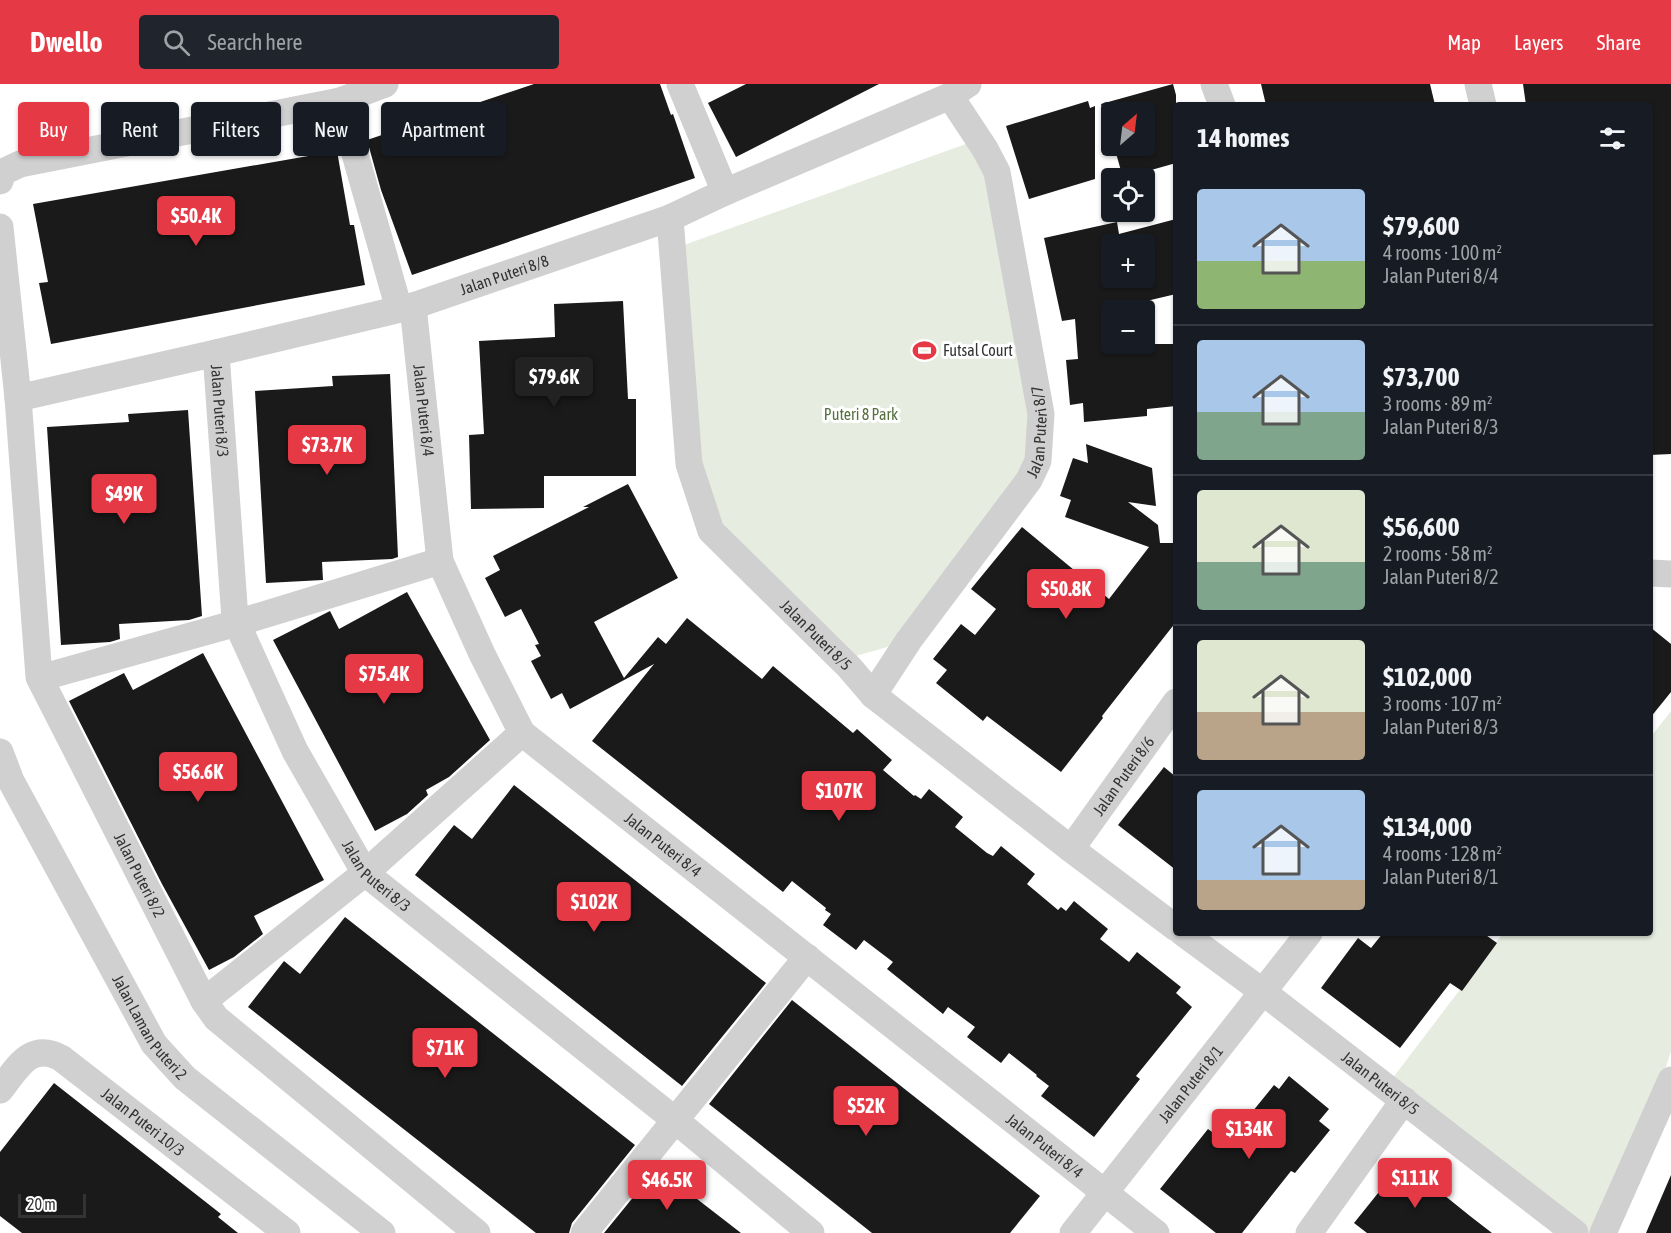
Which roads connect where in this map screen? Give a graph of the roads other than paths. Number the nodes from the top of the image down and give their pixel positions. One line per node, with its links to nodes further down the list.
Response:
1 (385, 84): 6 (street)
2 (680, 84): 10 (street)
3 (1214, 84): 7 (street)
4 (1478, 84): 8 (street)
5 (959, 90): 10 (street, Jalan Puteri 8/8); 21 (street, Jalan Puteri 8/7)
6 (340, 101): 9 (street); 13 (street, Jalan Puteri 8/4)
7 (1221, 102)
8 (1482, 102)
9 (0, 181)
10 (725, 192): 11 (street, Jalan Puteri 8/8)
11 (670, 218): 13 (street, Jalan Puteri 8/8); 21 (street, Jalan Puteri 8/5)
12 (0, 227): 15 (street, Jalan Puteri 8/2)
13 (406, 308): 14 (street, Jalan Puteri 8/8); 16 (street, Jalan Puteri 8/4)
14 (216, 353): 15 (street, Jalan Puteri 8/8); 19 (street, Jalan Puteri 8/3)
15 (18, 398): 20 (street, Jalan Puteri 8/2)
16 (440, 561): 19 (street); 23 (street, Jalan Puteri 8/4)
17 (1653, 573): 18 (street)
18 (1671, 574)
19 (237, 623): 20 (street); 26 (street, Jalan Puteri 8/3)
20 (40, 678): 32 (street, Jalan Puteri 8/2)
21 (873, 695): 25 (street, Jalan Puteri 8/5)
22 (1173, 706): 25 (street, Jalan Puteri 8/6)
23 (522, 733): 26 (street); 30 (street, Jalan Puteri 8/4)
24 (0, 752): 39 (street, Jalan Laman Puteri 2)
25 (1071, 849): 27 (street, Jalan Puteri 8/5)
26 (365, 873): 32 (street); 36 (street, Jalan Puteri 8/3)
27 (1173, 926)
28 (1187, 936): 31 (street, Jalan Puteri 8/5)
29 (1307, 936): 31 (street, Jalan Puteri 8/1)
30 (807, 957): 36 (street); 37 (street, Jalan Puteri 8/4)
31 (1263, 992): 35 (street, Jalan Puteri 8/5); 37 (street, Jalan Puteri 8/1)
32 (204, 1001): 40 (street, Jalan Puteri 8/2)
33 (1671, 1080): 47 (street)
34 (0, 1090): 38 (street, Jalan Puteri 10/3)
35 (1404, 1100): 45 (street); 46 (street, Jalan Puteri 8/5)
36 (675, 1120): 41 (street); 42 (street, Jalan Puteri 8/3)
37 (1105, 1191): 43 (street, Jalan Puteri 8/1); 44 (street, Jalan Puteri 8/4)
38 (287, 1233)
39 (382, 1233)
40 (477, 1233)
41 (584, 1233)
42 (811, 1233)
43 (1073, 1233)
44 (1156, 1233)
45 (1309, 1233)
46 (1575, 1233)
47 (1603, 1233)

